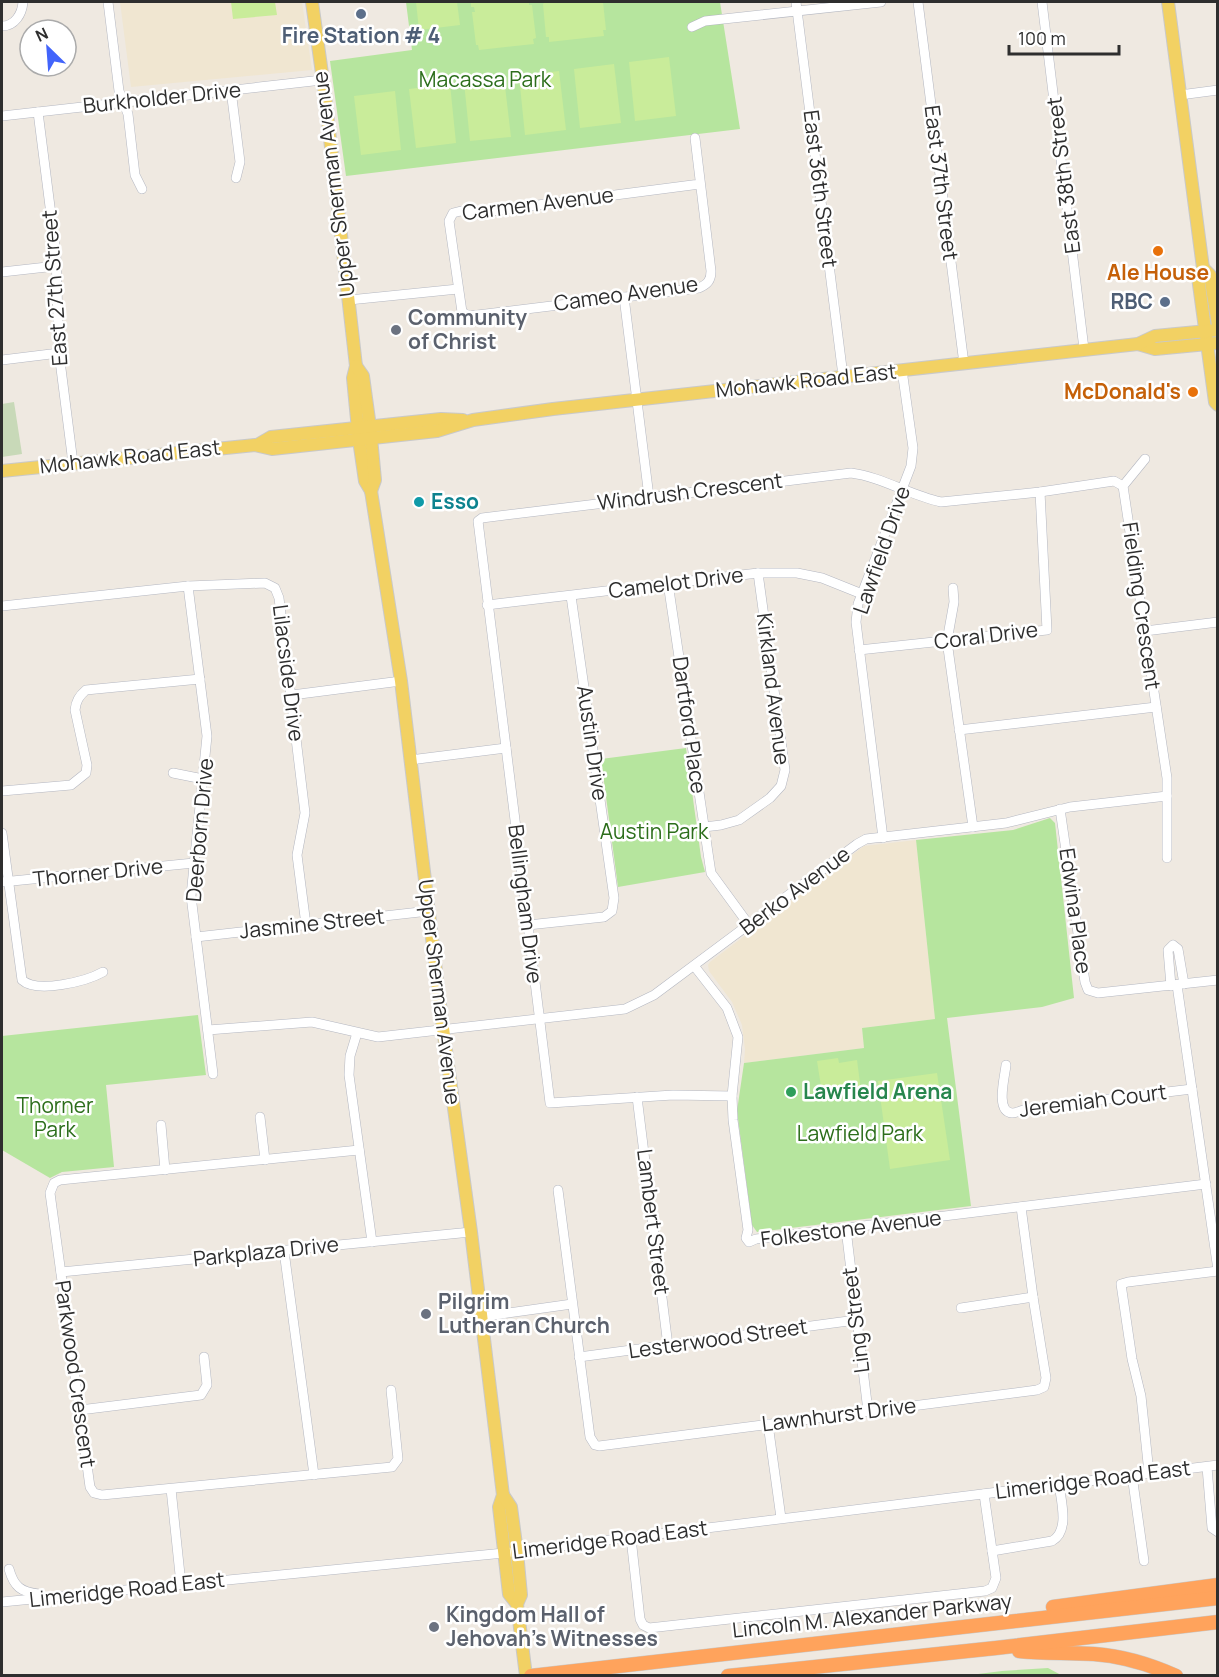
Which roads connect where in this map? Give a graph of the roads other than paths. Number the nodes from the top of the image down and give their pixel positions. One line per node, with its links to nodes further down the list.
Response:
1 (22, 2): 9 (street)
2 (108, 2): 15 (street)
3 (312, 2): 11 (main road, Upper Sherman Avenue)
4 (881, 2): 8 (street)
5 (918, 2): 33 (street, East 37th Street)
6 (1042, 2): 30 (street, East 38th Street)
7 (1168, 2): 14 (main road)
8 (797, 6): 10 (street); 35 (street, East 36th Street)
9 (2, 26)
10 (692, 27)
11 (322, 80): 12 (street, Burkholder Drive); 27 (main road, Upper Sherman Avenue)
12 (231, 90): 15 (street, Burkholder Drive); 19 (street)
13 (1218, 90): 14 (street)
14 (1180, 95): 23 (main road)
15 (123, 102): 16 (street, Burkholder Drive); 21 (street)
16 (38, 112): 17 (street, Burkholder Drive); 22 (street, East 27th Street)
17 (2, 116)
18 (695, 138): 20 (street, Cameo Avenue)
19 (236, 178)
20 (700, 184): 25 (street, Carmen Avenue); 26 (street, Cameo Avenue)
21 (142, 189)
22 (56, 266): 24 (street); 31 (street, East 27th Street)
23 (1203, 268): 28 (main road); 29 (main road)
24 (2, 272)
25 (458, 289): 26 (street, Cameo Avenue); 27 (street)
26 (624, 297): 36 (street)
27 (349, 300): 38 (main road, Upper Sherman Avenue)
28 (1218, 325)
29 (1212, 337): 30 (main road, Mohawk Road East); 37 (main road)
30 (1084, 349): 33 (main road, Mohawk Road East)
31 (59, 353): 32 (street); 40 (street, East 27th Street)
32 (2, 360)
33 (964, 364): 34 (main road, Mohawk Road East)
34 (902, 370): 35 (main road, Mohawk Road East); 43 (street, Lawfield Drive)
35 (843, 376): 36 (main road, Mohawk Road East)
36 (636, 399): 38 (main road, Mohawk Road East); 45 (street)
37 (1218, 405)
38 (364, 433): 40 (main road, Mohawk Road East); 60 (main road, Upper Sherman Avenue)
39 (1145, 459): 42 (street)
40 (73, 463): 41 (main road, Mohawk Road East)
41 (2, 471)
42 (1123, 486): 44 (street); 56 (street, Fielding Crescent)
43 (903, 490): 44 (street); 45 (street, Windrush Crescent); 51 (street, Lawfield Drive)
44 (1040, 492): 57 (street, Coral Drive)
45 (649, 497): 46 (street, Windrush Crescent)
46 (477, 524): 53 (street, Bellingham Drive)
47 (758, 573): 48 (street, Camelot Drive); 51 (street, Camelot Drive); 71 (street, Kirkland Avenue)
48 (668, 584): 52 (street, Camelot Drive); 71 (street, Dartford Place)
49 (188, 586): 54 (street, Lilacside Drive); 59 (street, Deerborn Drive); 61 (street, Lilacside Drive)
50 (953, 588): 57 (street)
51 (862, 594): 58 (street, Lawfield Drive)
52 (572, 596): 53 (street, Camelot Drive); 80 (street, Austin Drive)
53 (487, 605): 64 (street, Bellingham Drive)
54 (2, 606)
55 (1218, 622): 56 (street)
56 (1145, 631): 62 (street, Fielding Crescent)
57 (946, 641): 58 (street, Coral Drive); 63 (street)
58 (859, 650): 74 (street, Lawfield Drive)
59 (200, 679): 67 (street, Deerborn Drive); 68 (street)
60 (401, 681): 61 (street); 65 (main road, Upper Sherman Avenue)
61 (291, 695): 79 (street, Lilacside Drive)
62 (1156, 707): 63 (street, Fielding Crescent); 69 (street)
63 (959, 730): 72 (street)
64 (506, 748): 65 (street); 80 (street, Bellingham Drive)
65 (410, 760): 78 (main road, Upper Sherman Avenue)
66 (173, 773): 67 (street)
67 (203, 778): 76 (street, Deerborn Drive)
68 (2, 790)
69 (1167, 796): 70 (street, Berko Avenue); 75 (street)
70 (1060, 809): 72 (street, Berko Avenue); 86 (street, Edwina Place)
71 (704, 827): 81 (street, Dartford Place)
72 (973, 827): 74 (street, Berko Avenue)
73 (2, 833): 77 (street)
74 (883, 838): 81 (street, Berko Avenue)
75 (1167, 858)
76 (194, 863): 77 (street, Thorner Drive); 82 (street, Deerborn Drive)
77 (5, 882): 84 (street)
78 (429, 911): 79 (street, Jasmine Street); 88 (main road, Upper Sherman Avenue)
79 (306, 925): 82 (street, Jasmine Street)
80 (528, 925): 87 (street, Bellingham Drive)
81 (749, 925): 83 (street, Berko Avenue)
82 (196, 936): 89 (street, Deerborn Drive)
83 (695, 967): 87 (street, Berko Avenue); 94 (street, Folkestone Avenue)
84 (103, 972)
85 (1218, 980): 86 (street, Edwina Place)
86 (1177, 985): 93 (street)
87 (540, 1019): 88 (street, Berko Avenue); 95 (street, Bellingham Drive)
88 (443, 1029): 90 (street, Berko Avenue); 105 (main road, Upper Sherman Avenue)
89 (208, 1030): 90 (street, Berko Avenue); 92 (street, Deerborn Drive)
90 (357, 1033): 98 (street)
91 (1006, 1065): 93 (street, Jeremiah Court)
92 (213, 1074)
93 (1192, 1089): 101 (street)
94 (732, 1096): 95 (street, Bellingham Drive); 104 (street, Folkestone Avenue)
95 (637, 1097): 115 (street, Lambert Street)
96 (260, 1117): 99 (street)
97 (161, 1125): 100 (street)
98 (359, 1150): 99 (street, Parkwood Crescent); 106 (street)
99 (265, 1160): 100 (street, Parkwood Crescent)
100 (165, 1170): 109 (street, Parkwood Crescent)
101 (1206, 1184): 103 (street, Folkestone Avenue); 108 (street)
102 (558, 1190): 111 (street, Lawnhurst Drive)
103 (1021, 1207): 104 (street, Folkestone Avenue); 110 (street, Lawnhurst Drive)
104 (846, 1229): 114 (street, Ling Street)
105 (471, 1232): 106 (street, Parkplaza Drive); 113 (main road, Upper Sherman Avenue)
106 (372, 1242): 107 (street, Parkplaza Drive)
107 (284, 1251): 109 (street, Parkplaza Drive); 125 (street)
108 (1218, 1271): 124 (street)
109 (61, 1272): 119 (street, Parkwood Crescent)
110 (1033, 1297): 112 (street); 120 (street, Lawnhurst Drive)
111 (572, 1304): 113 (street); 117 (street, Lawnhurst Drive)
112 (961, 1308)
113 (480, 1317): 130 (main road, Upper Sherman Avenue)
114 (856, 1320): 115 (street, Lesterwood Street); 120 (street, Ling Street)
115 (668, 1346): 117 (street, Lesterwood Street)
116 (204, 1357): 119 (street)
117 (579, 1357): 121 (street, Lawnhurst Drive)
118 (391, 1390): 125 (street, Parkwood Crescent)
119 (80, 1410): 128 (street, Parkwood Crescent)
120 (868, 1411): 121 (street, Lawnhurst Drive)
121 (768, 1424): 131 (street)
122 (1218, 1465): 123 (street, Limeridge Road East)
123 (1207, 1467): 124 (street, Limeridge Road East); 132 (street)
124 (1149, 1473): 126 (street, Limeridge Road East)
125 (314, 1475): 128 (street, Parkwood Crescent)
126 (1132, 1475): 127 (street, Limeridge Road East); 137 (street)
127 (1059, 1484): 129 (street, Limeridge Road East); 134 (street)
128 (171, 1489): 139 (street)
129 (984, 1494): 131 (street, Limeridge Road East); 134 (street)
130 (503, 1495): 135 (main road, Upper Sherman Avenue); 136 (main road, Upper Sherman Avenue)
131 (781, 1518): 133 (street, Limeridge Road East)
132 (1218, 1532)
133 (631, 1538): 134 (street); 135 (street, Limeridge Road East)
134 (992, 1551)
135 (517, 1552): 136 (street, Limeridge Road East); 144 (main road, Upper Sherman Avenue)
136 (504, 1553): 139 (street, Limeridge Road East); 144 (main road, Upper Sherman Avenue)
137 (1144, 1561)
138 (9, 1569): 141 (street)
139 (181, 1584): 141 (street, Limeridge Road East)
140 (1218, 1585): 146 (highway)
141 (59, 1596): 143 (street, Limeridge Road East)
142 (1218, 1598): 146 (highway, Lincoln M. Alexander Parkway)
143 (2, 1602)
144 (517, 1604): 148 (main road, Upper Sherman Avenue)
145 (1218, 1622): 147 (highway, Lincoln M. Alexander Parkway)
146 (977, 1625): 149 (highway, Lincoln M. Alexander Parkway)
147 (996, 1648): 150 (highway, Lincoln M. Alexander Parkway); 151 (highway)
148 (526, 1676)
149 (531, 1676)
150 (728, 1676)
151 (1176, 1676)

